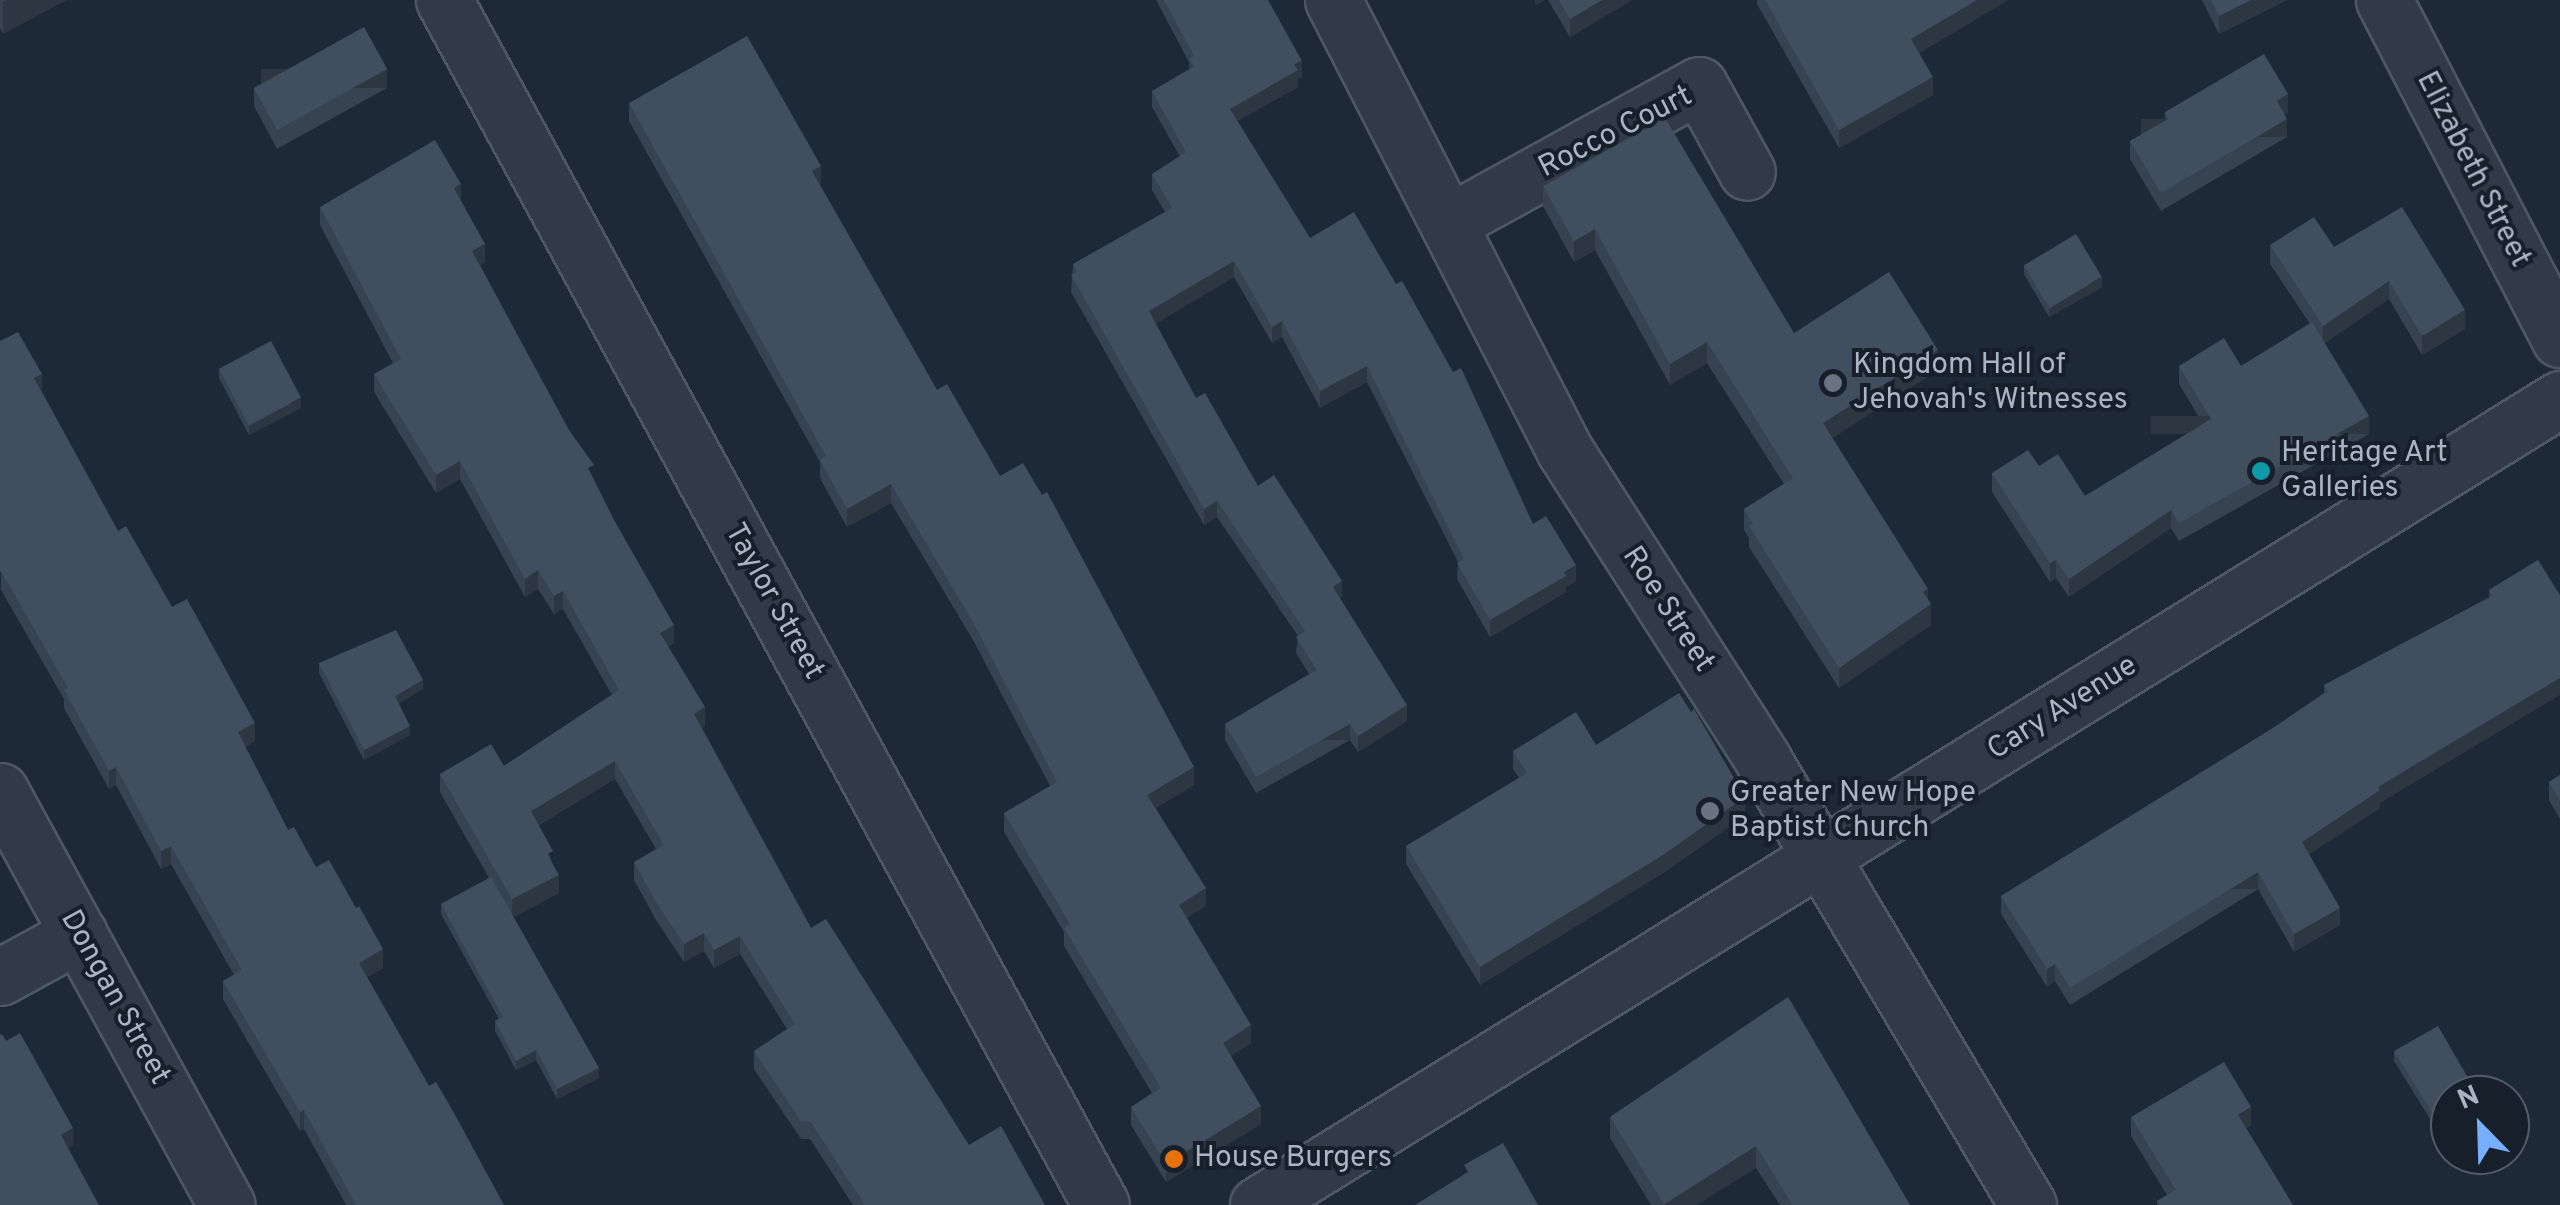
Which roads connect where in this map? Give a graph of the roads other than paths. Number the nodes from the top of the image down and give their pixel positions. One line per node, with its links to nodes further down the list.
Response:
1 (444, 0): 13 (street, Taylor Street)
2 (1334, 0): 5 (street, Roe Street)
3 (2384, 0): 6 (street, Elizabeth Street)
4 (1747, 172): 5 (street, Rocco Court)
5 (1448, 223): 9 (street, Roe Street)
6 (2560, 340)
7 (2560, 399): 9 (street, Cary Avenue)
8 (0, 791): 10 (street, Dongan Street)
9 (1821, 860): 14 (street, Cary Avenue); 15 (street, Roe Street)
10 (79, 934): 11 (street); 12 (street, Dongan Street)
11 (0, 977)
12 (227, 1205)
13 (1102, 1205)
14 (1258, 1205)
15 (2028, 1205)

